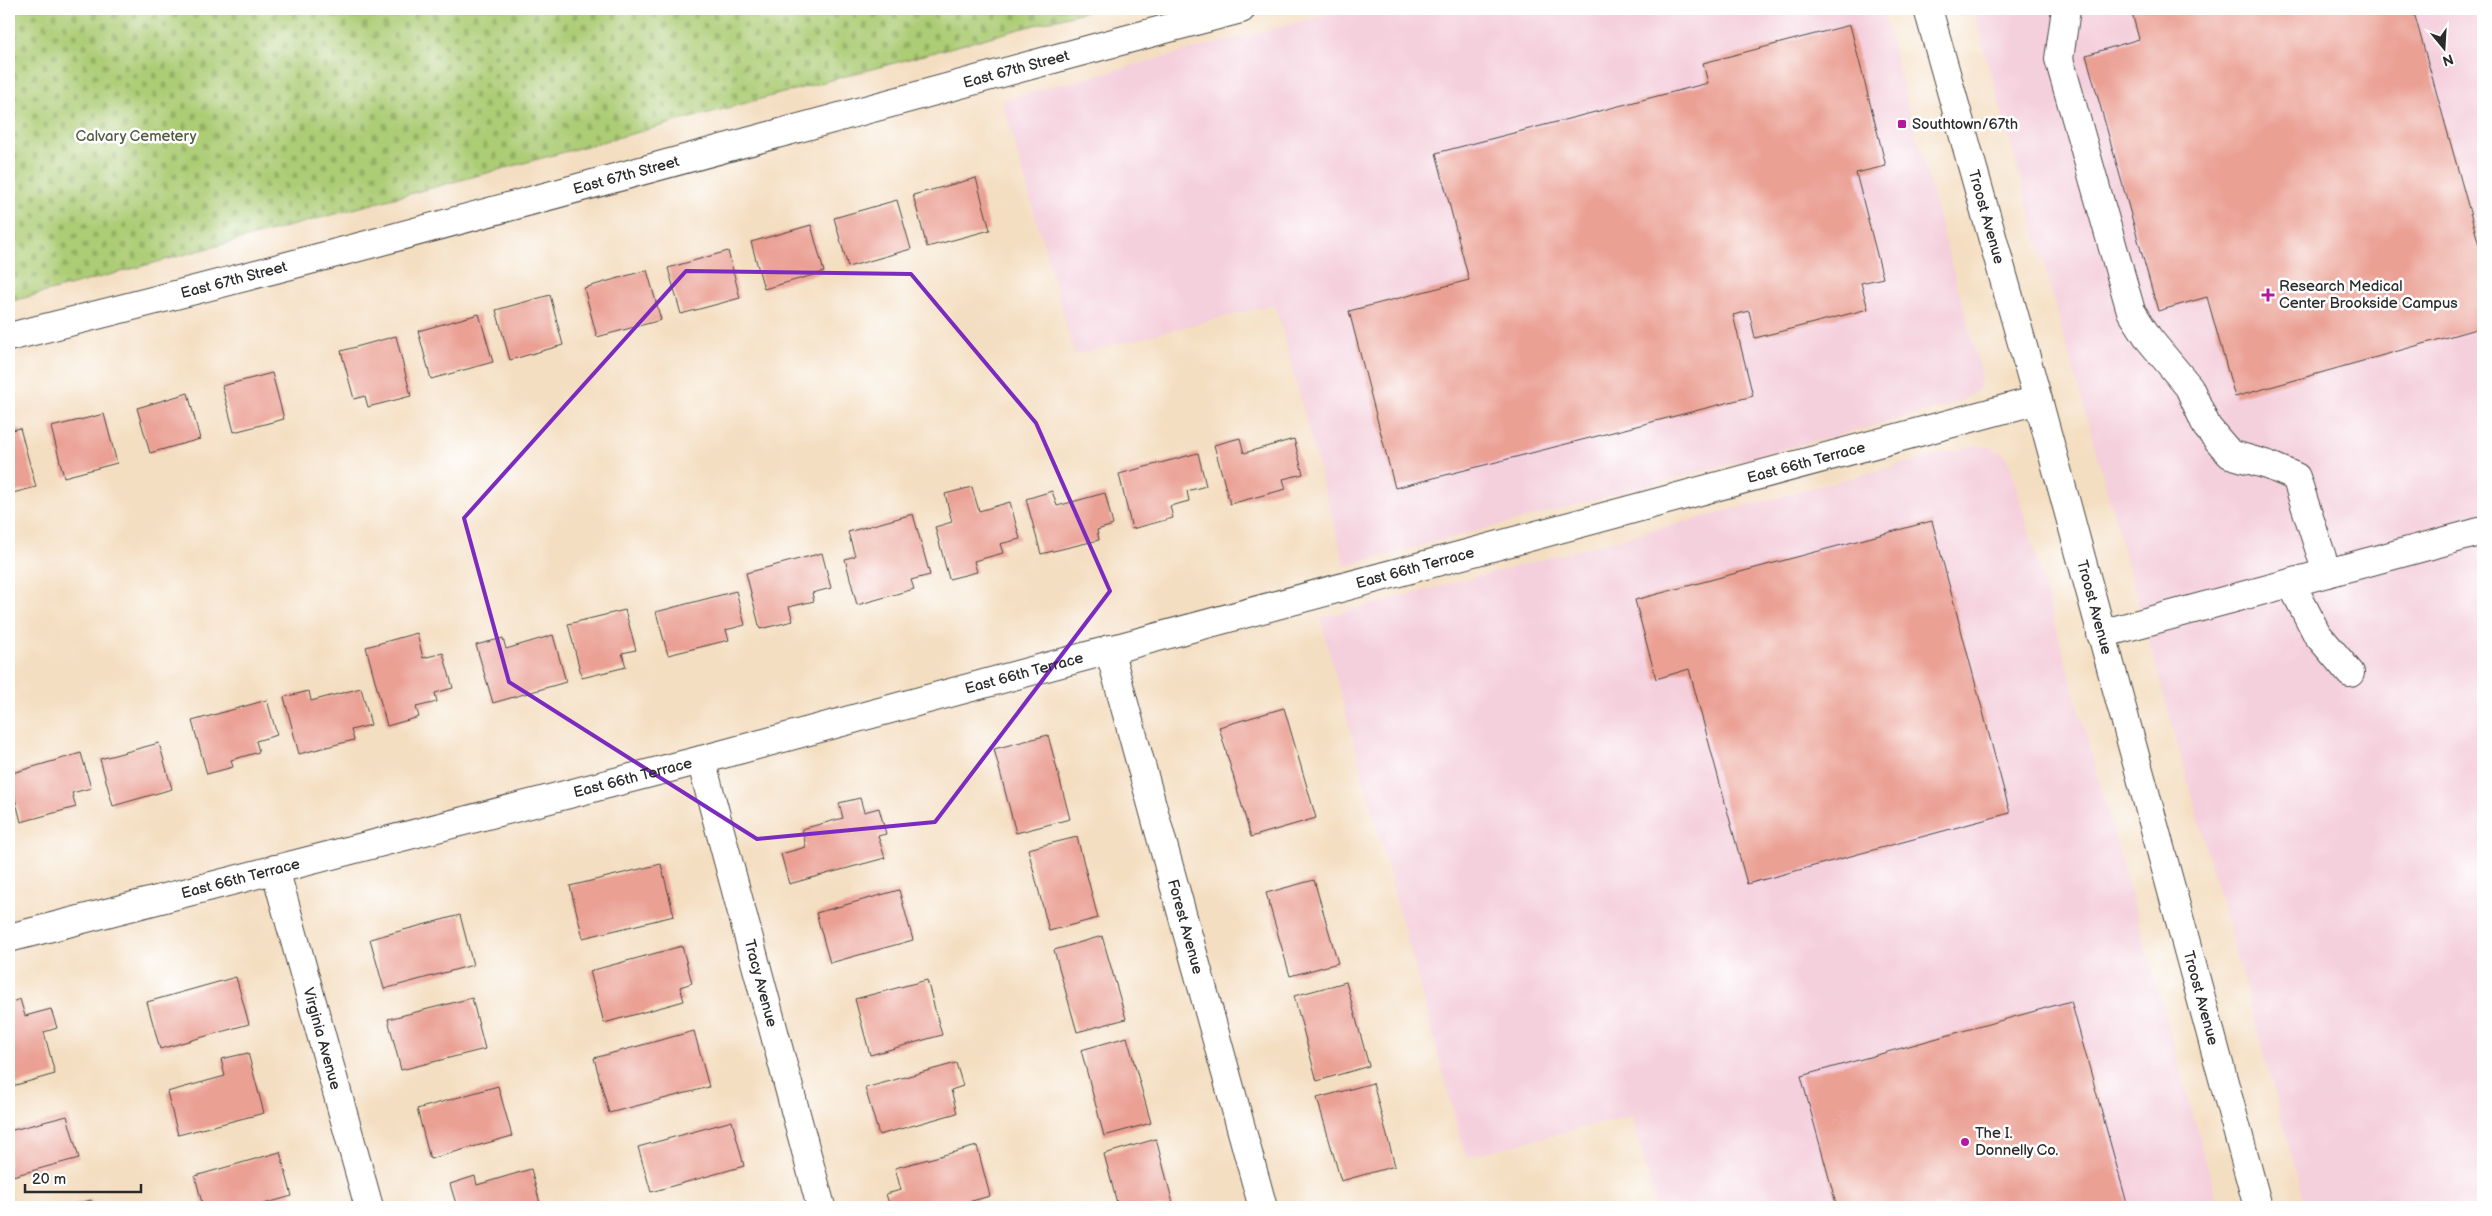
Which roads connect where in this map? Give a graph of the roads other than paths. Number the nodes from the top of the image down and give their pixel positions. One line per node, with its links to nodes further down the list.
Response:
1 (1241, 9): 4 (street, East 67th Street)
2 (1928, 9): 5 (street, Troost Avenue)
3 (2066, 9): 7 (street)
4 (9, 337)
5 (2038, 400): 9 (street, Troost Avenue); 10 (street, East 66th Terrace)
6 (2483, 531): 7 (street)
7 (2327, 573): 8 (street)
8 (2291, 583): 9 (street); 11 (street)
9 (2101, 634): 18 (street, Troost Avenue)
10 (1109, 649): 12 (street, East 66th Terrace); 15 (street, Forest Avenue)
11 (2350, 674)
12 (701, 760): 13 (street, East 66th Terrace); 17 (street, Tracy Avenue)
13 (275, 869): 14 (street, East 66th Terrace); 16 (street, Virginia Avenue)
14 (9, 938)
15 (1262, 1204)
16 (369, 1207)
17 (821, 1207)
18 (2258, 1207)

